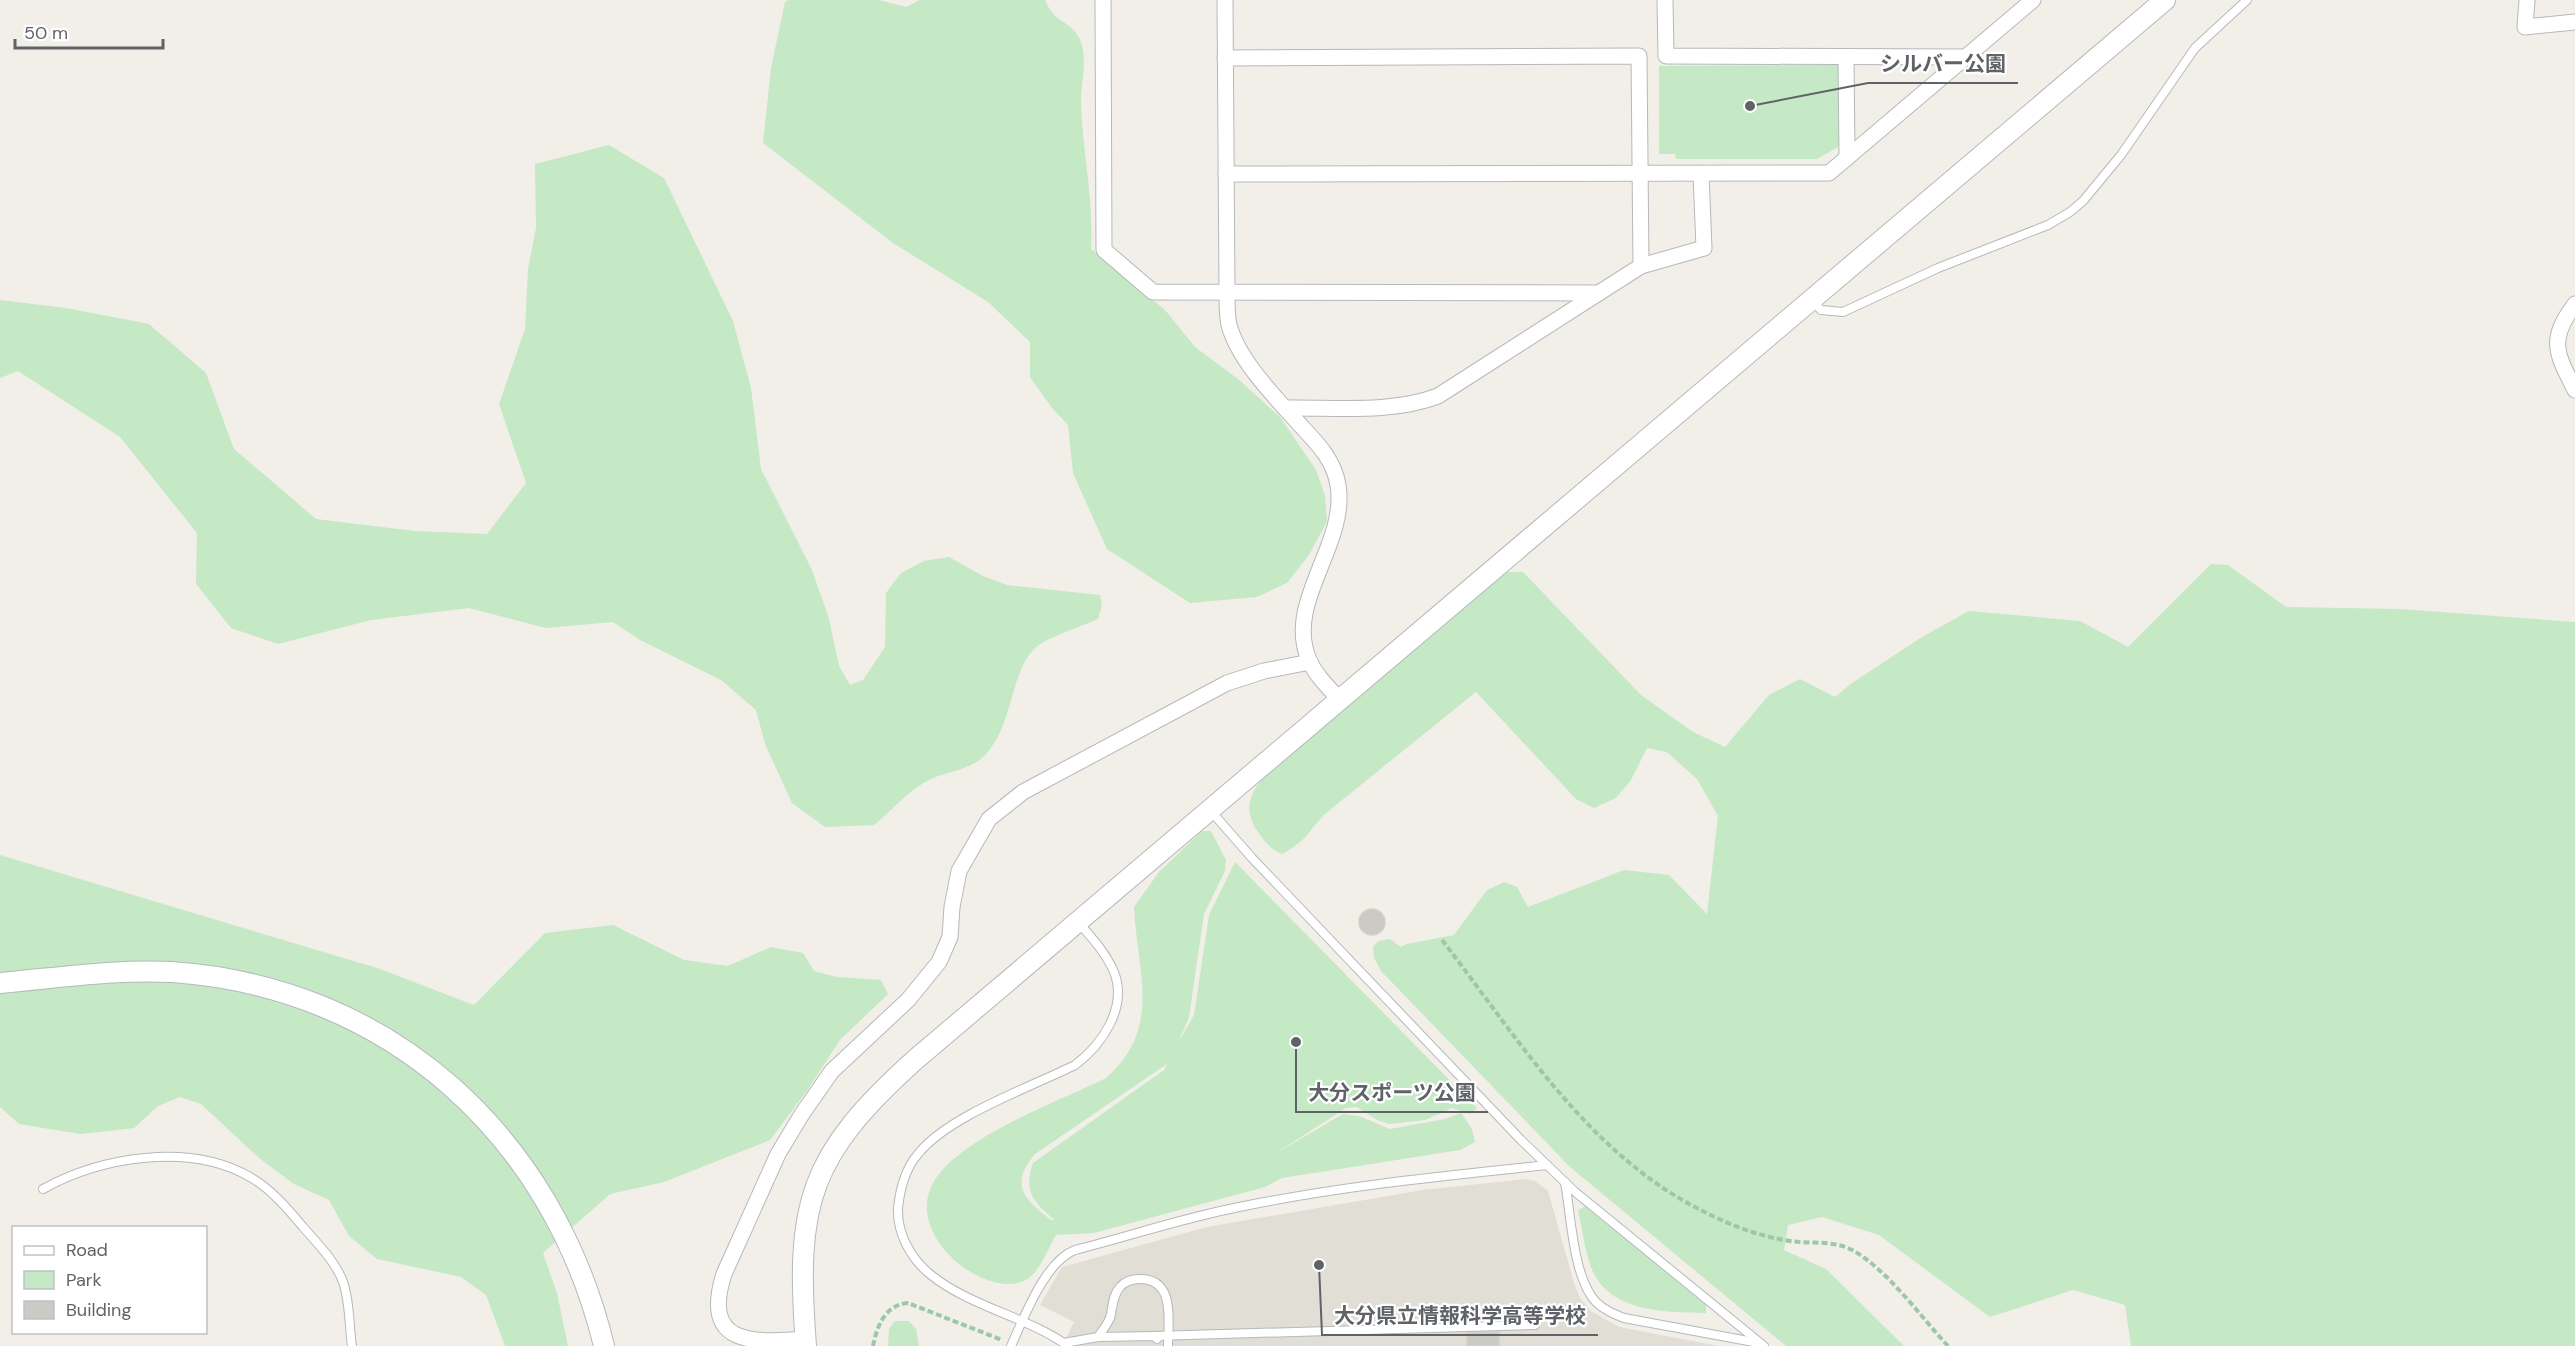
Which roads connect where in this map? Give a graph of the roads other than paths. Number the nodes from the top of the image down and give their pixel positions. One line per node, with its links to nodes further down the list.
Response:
1 (1103, 0): 18 (street)
2 (1225, 0): 11 (street)
3 (1665, 0): 9 (street)
4 (2033, 0): 10 (street)
5 (2165, 0): 19 (street)
6 (2247, 0): 19 (lane)
7 (2527, 0): 8 (street)
8 (2575, 22)
9 (1846, 57): 10 (street); 12 (street)
10 (1966, 57): 12 (street)
11 (1225, 58): 13 (street); 14 (street)
12 (1847, 158): 15 (street)
13 (1226, 174): 14 (street); 18 (street)
14 (1640, 174): 15 (street); 16 (street)
15 (1701, 174): 16 (street)
16 (1641, 266): 17 (street)
17 (1599, 293): 18 (street); 22 (street)
18 (1227, 294): 22 (street)
19 (1812, 300): 24 (street)
20 (2575, 304): 21 (street)
21 (2575, 390)
22 (1285, 408): 23 (street)
23 (1310, 662): 24 (street); 37 (street)
24 (1340, 700): 25 (street)
25 (1210, 810): 26 (street); 28 (lane)
26 (1078, 922): 32 (lane); 37 (street)
27 (0, 983): 31 (street)
28 (1547, 1165): 29 (lane); 32 (lane)
29 (1565, 1182): 40 (lane); 40 (lane)
30 (43, 1189): 41 (lane)
31 (584, 1282): 42 (street); 43 (street)
32 (1022, 1323): 38 (lane); 39 (lane)
33 (1535, 1325): 35 (lane)
34 (1154, 1336): 35 (lane); 36 (lane); 44 (lane)
35 (1168, 1336): 36 (lane); 44 (lane)
36 (1098, 1338): 38 (lane)
37 (806, 1343)
38 (1066, 1344)
39 (1012, 1345)
40 (1763, 1345)
41 (352, 1346)
42 (594, 1346)
43 (604, 1346)
44 (1167, 1346)

